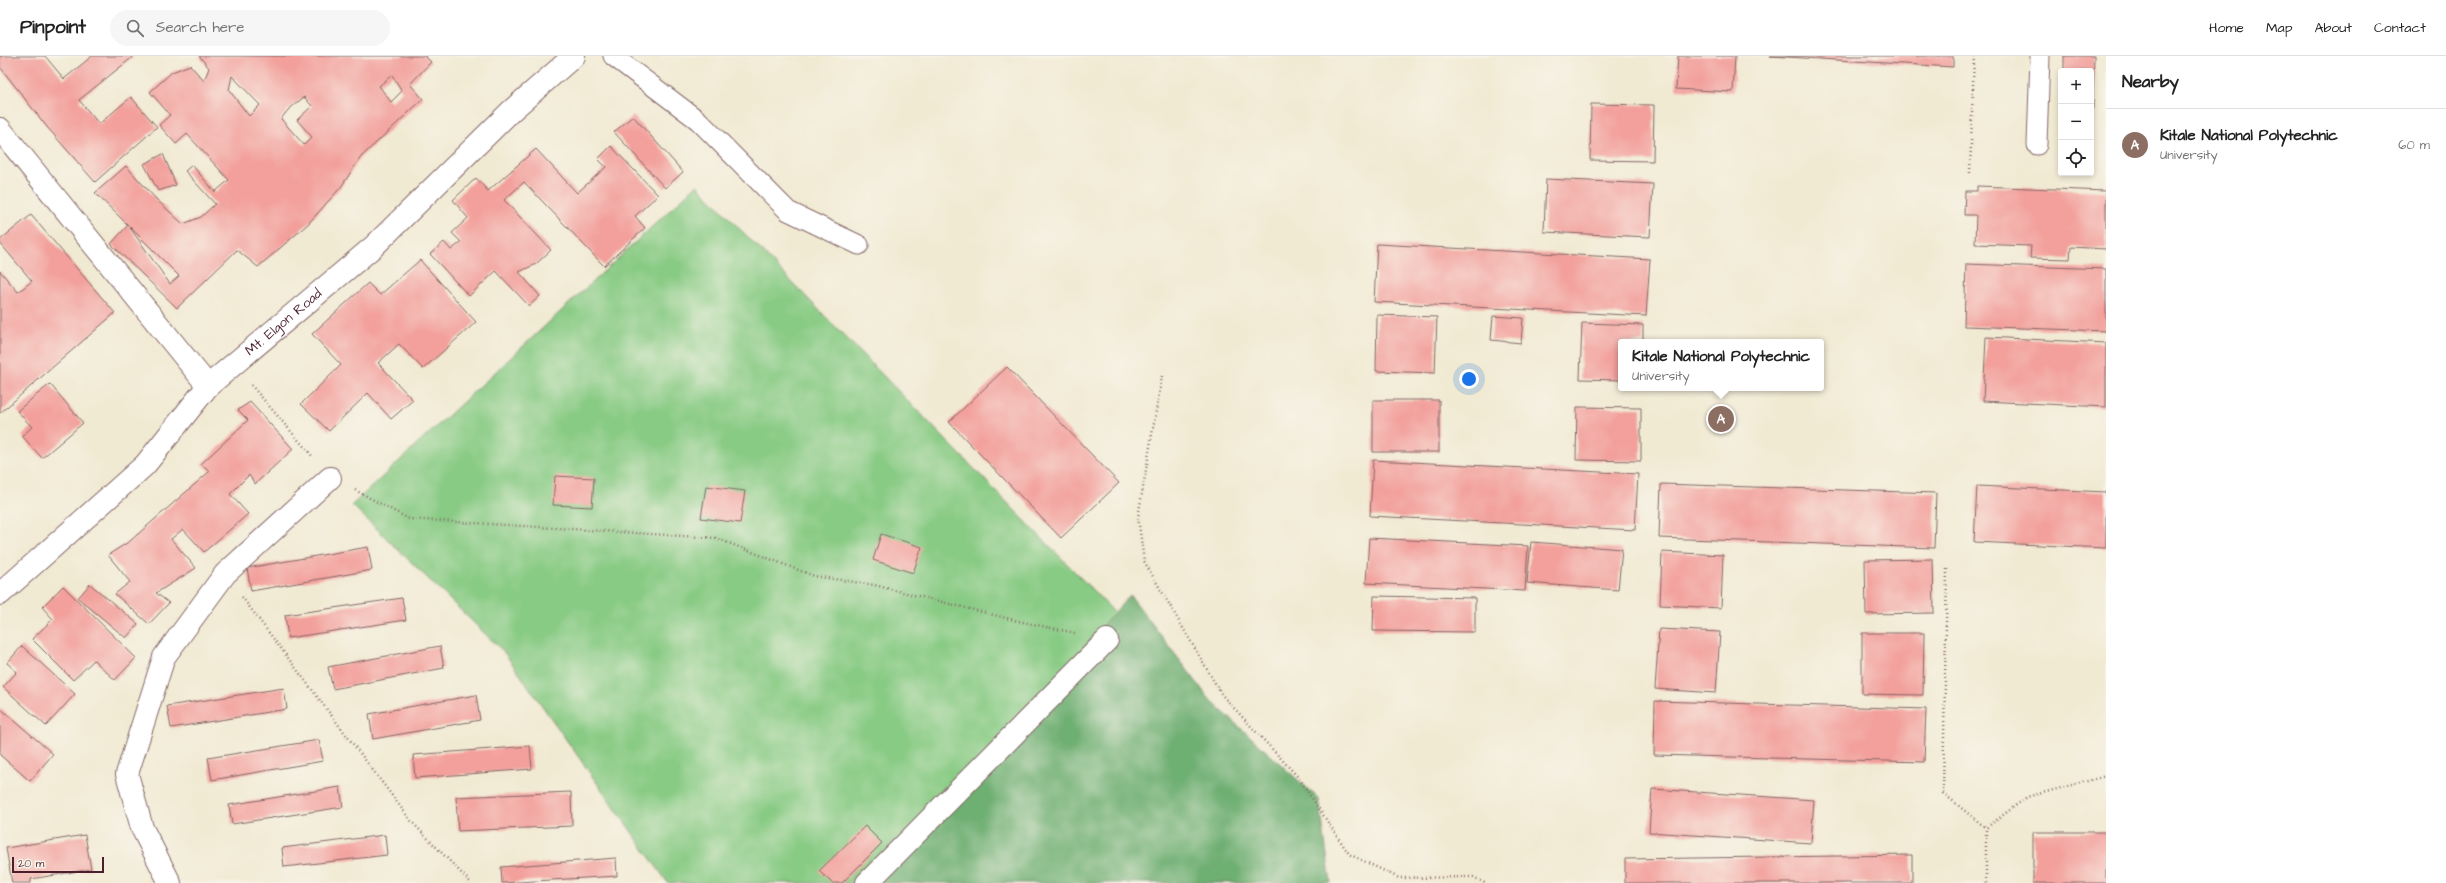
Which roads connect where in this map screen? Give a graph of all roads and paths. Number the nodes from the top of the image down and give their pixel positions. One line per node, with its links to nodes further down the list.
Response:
1 (574, 56): 11 (street, Mt. Elgon Road)
2 (613, 56): 8 (lane)
3 (1974, 56): 7 (path)
4 (2040, 56): 6 (lane)
5 (0, 129): 11 (street)
6 (2037, 145)
7 (1970, 173)
8 (859, 245)
9 (1162, 376): 22 (path)
10 (249, 382): 12 (path)
11 (208, 386): 15 (street, Mt. Elgon Road)
12 (330, 478): 14 (street); 16 (path)
13 (1948, 569): 18 (path)
14 (225, 574): 19 (street); 20 (path)
15 (0, 594)
16 (1107, 640): 21 (street)
17 (2106, 776): 18 (path)
18 (1986, 828): 23 (path)
19 (170, 883)
20 (471, 883)
21 (867, 883)
22 (1485, 883)
23 (1986, 883)

